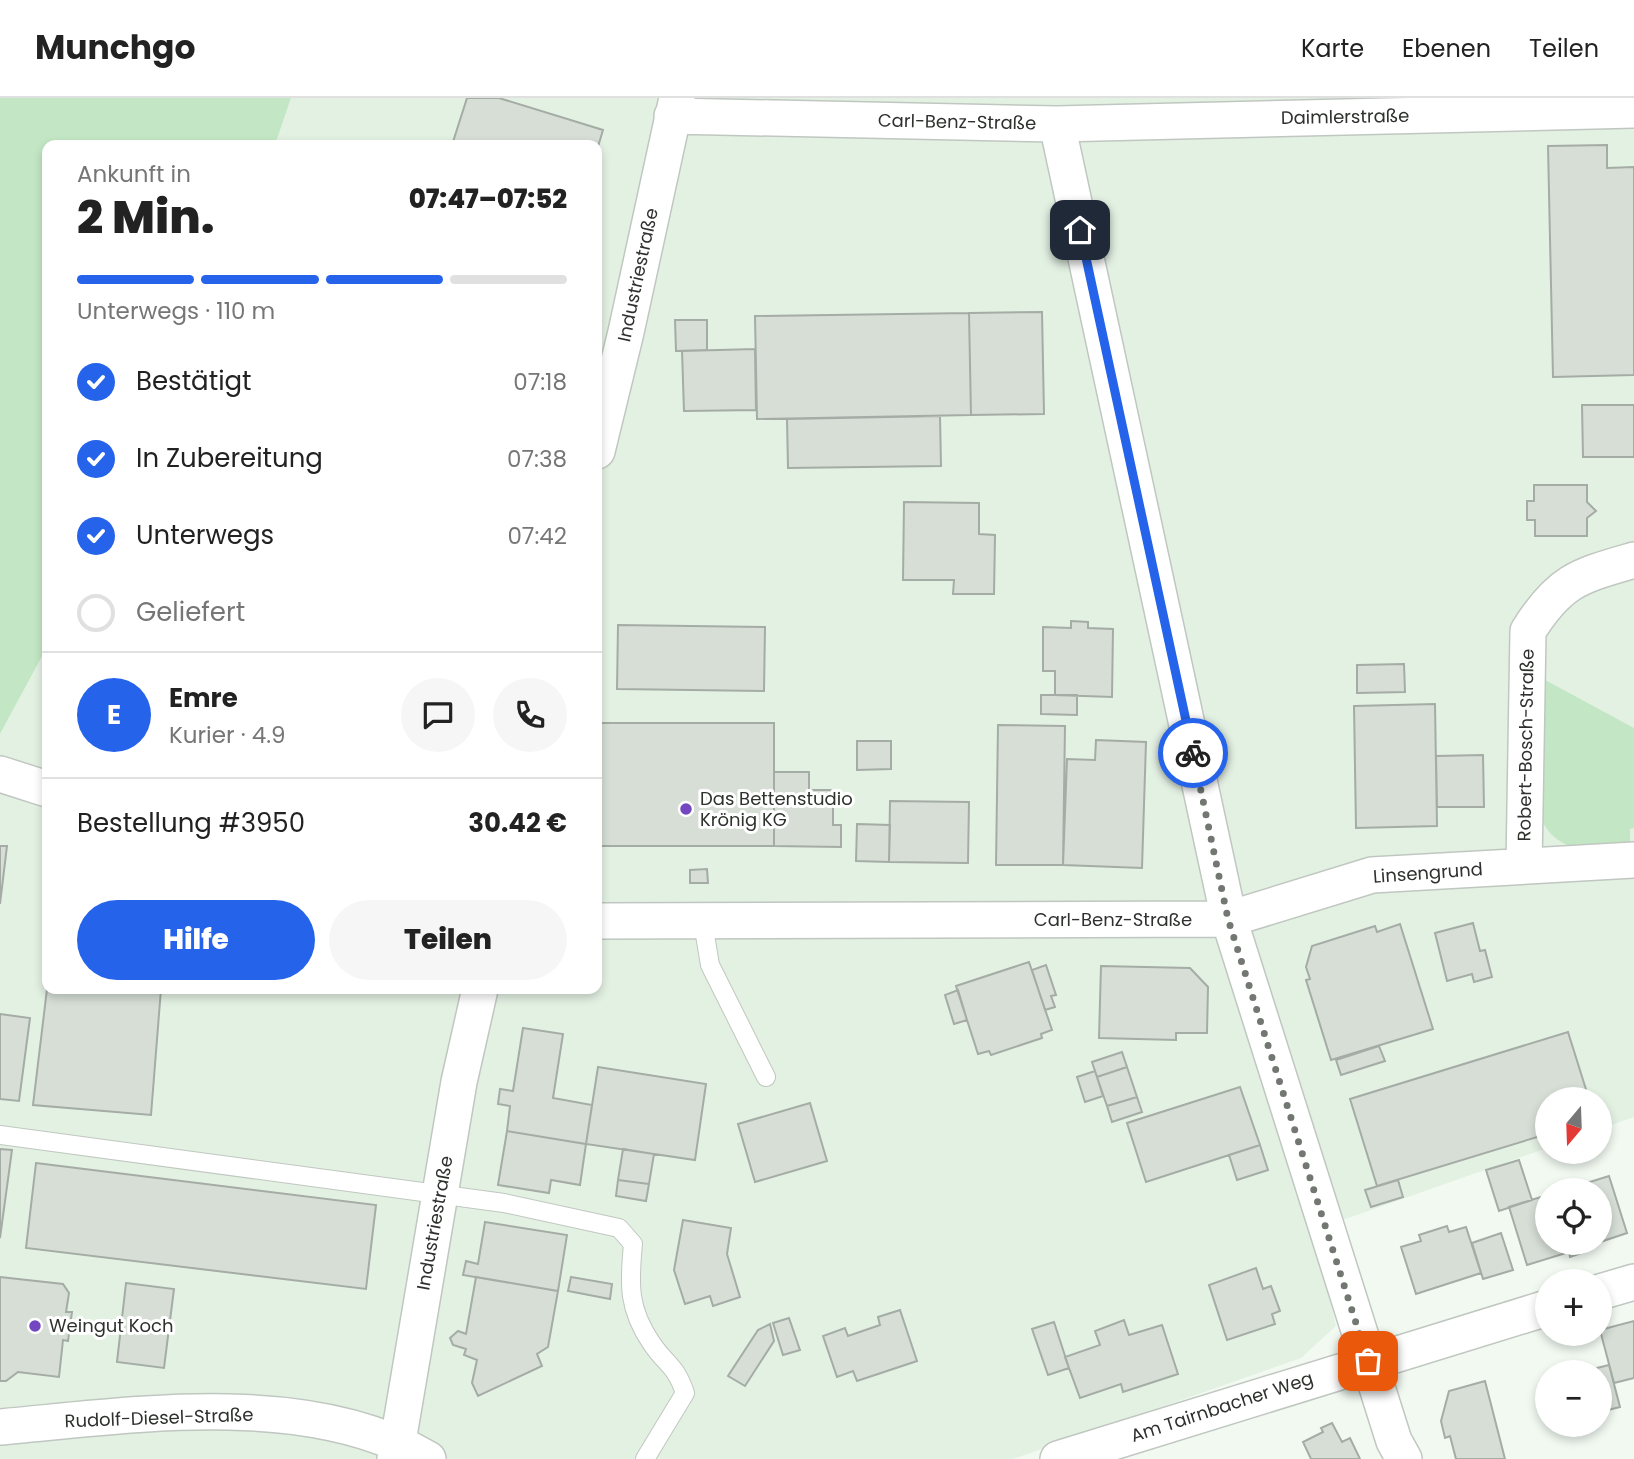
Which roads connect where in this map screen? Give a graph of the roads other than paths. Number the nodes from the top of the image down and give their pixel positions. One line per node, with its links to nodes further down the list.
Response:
1 (674, 107): 3 (street, Carl-Benz-Straße); 4 (street, Industriestraße)
2 (1634, 110): 3 (street, Daimlerstraße)
3 (1057, 124): 10 (street, Carl-Benz-Straße)
4 (602, 430)
5 (1634, 560): 9 (street, Robert-Bosch-Straße)
6 (0, 774): 7 (street)
7 (42, 787)
8 (1634, 860): 9 (street, Linsengrund)
9 (1524, 866): 10 (street, Linsengrund)
10 (1228, 919): 12 (street, Carl-Benz-Straße); 20 (street)
11 (602, 921): 12 (street, Carl-Benz-Straße)
12 (703, 923): 14 (lane)
13 (479, 994): 16 (street, Industriestraße)
14 (765, 1077)
15 (0, 1135): 16 (lane)
16 (440, 1194): 22 (street, Industriestraße); 24 (lane)
17 (1634, 1282): 18 (street)
18 (1612, 1288)
19 (1535, 1312): 20 (street, Am Tairnbacher Weg)
20 (1368, 1361): 25 (street, Am Tairnbacher Weg); 26 (street)
21 (0, 1427): 22 (street, Rudolf-Diesel-Straße)
22 (397, 1450): 23 (street, Rudolf-Diesel-Straße)
23 (428, 1459)
24 (645, 1459)
25 (1058, 1459)
26 (1404, 1459)

